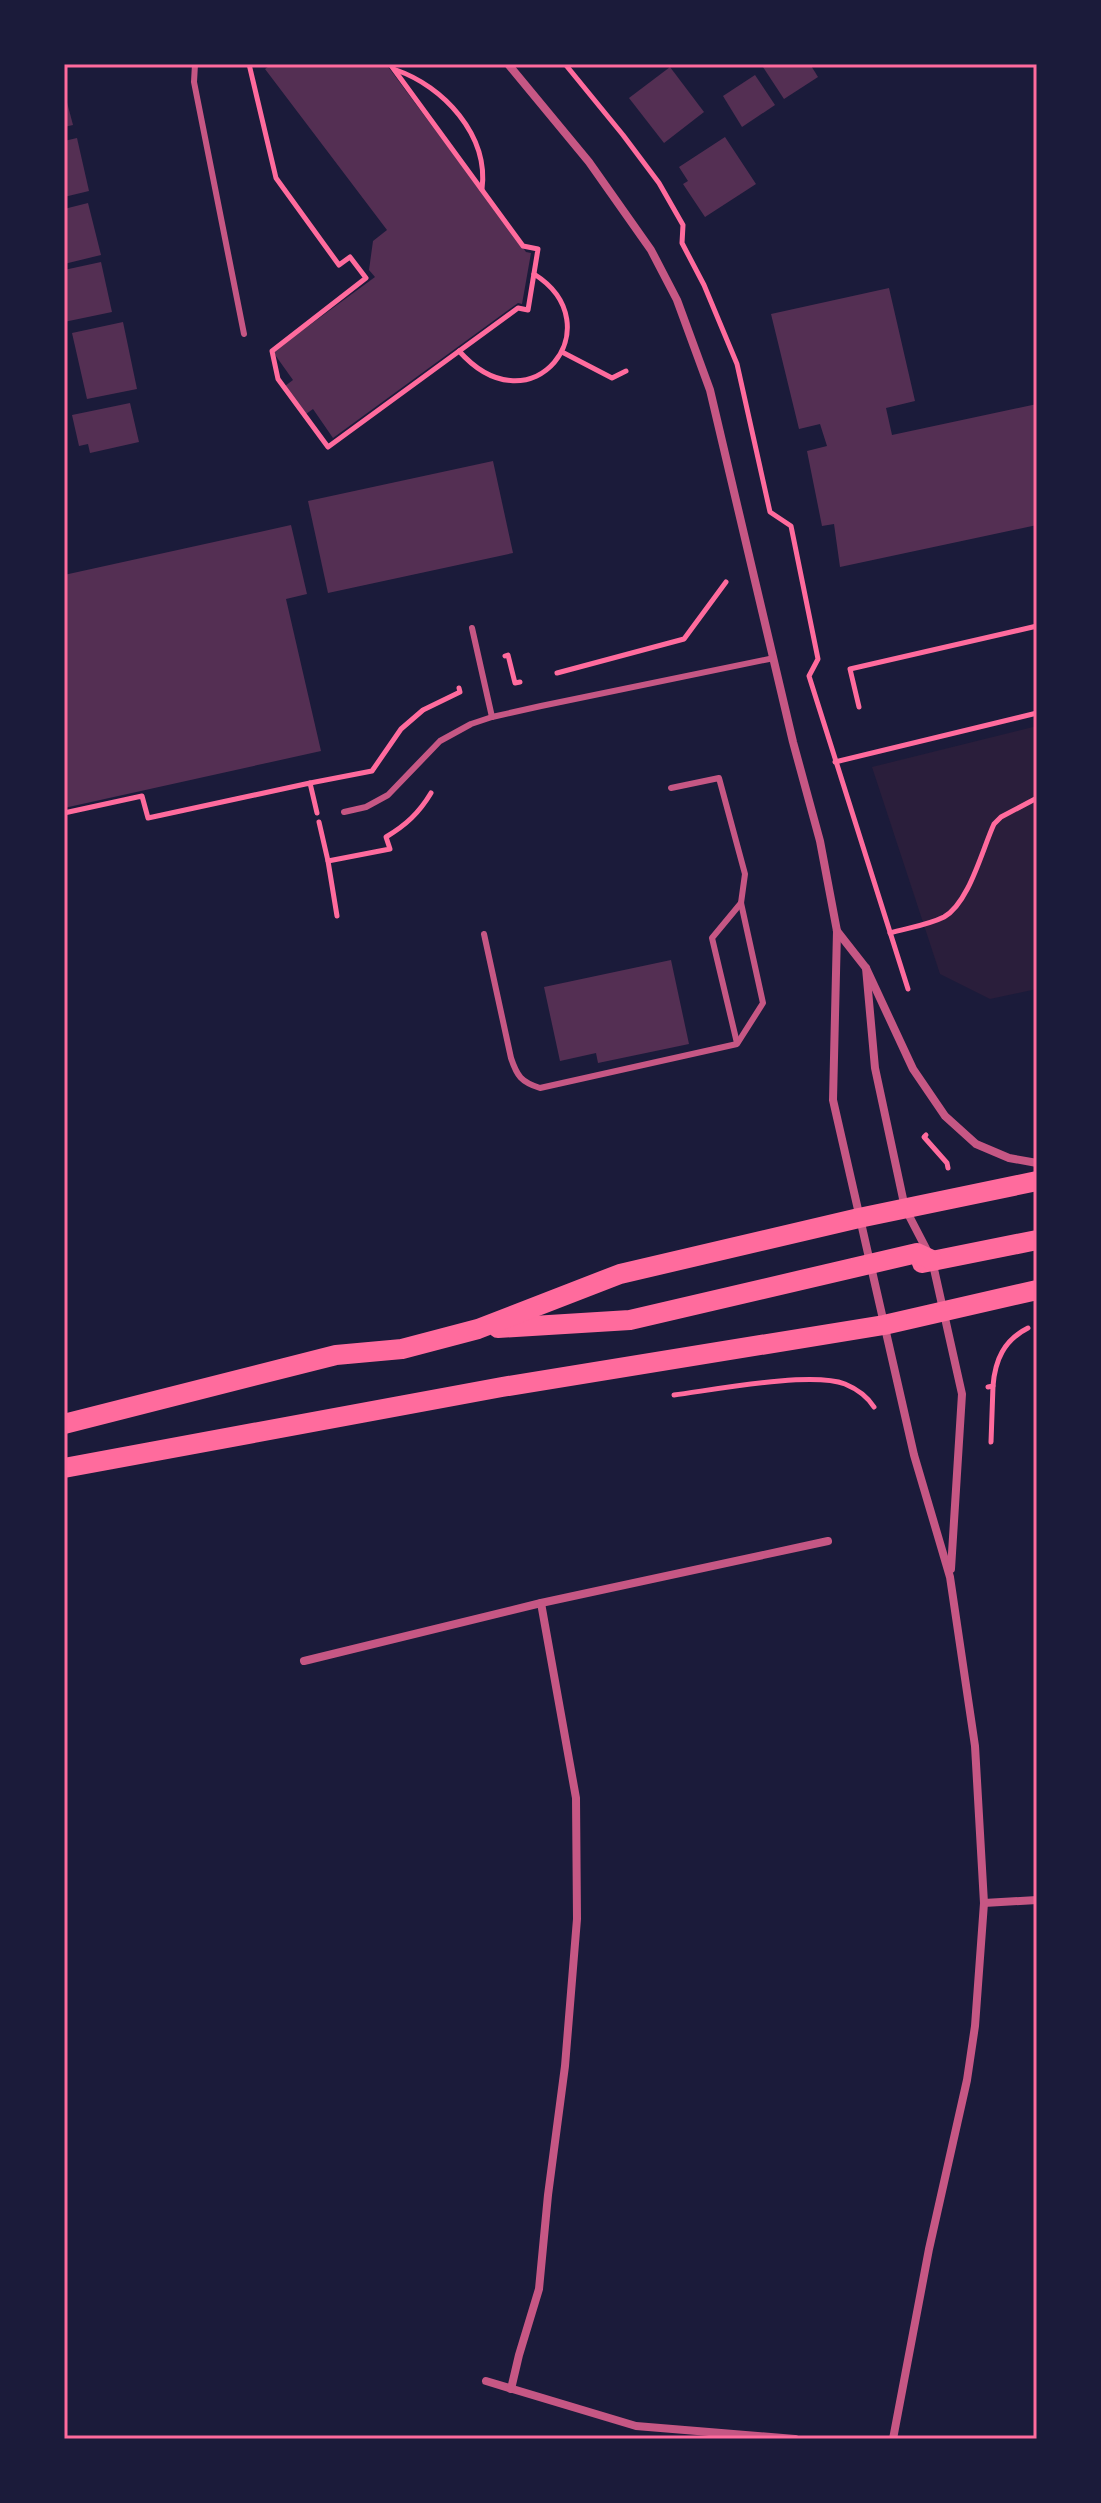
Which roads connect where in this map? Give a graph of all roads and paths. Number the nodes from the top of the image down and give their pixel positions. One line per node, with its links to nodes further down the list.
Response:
1 (195, 64): 8 (lane)
2 (249, 64): 9 (path)
3 (390, 64): 5 (path)
4 (508, 64): 15 (street)
5 (395, 70): 6 (path); 6 (path)
6 (482, 190): 7 (path)
7 (534, 274): 9 (path); 10 (path)
8 (244, 334)
9 (459, 351): 10 (path)
10 (562, 352): 11 (path)
11 (626, 371)
12 (726, 582): 17 (path)
13 (1037, 626): 19 (path)
14 (472, 628): 16 (lane)
15 (774, 658): 21 (lane); 34 (street)
16 (479, 661): 18 (path); 21 (lane); 25 (path)
17 (550, 675)
18 (525, 681)
19 (859, 707)
20 (1037, 713): 23 (path)
21 (492, 717): 29 (lane)
22 (868, 745): 23 (path)
23 (870, 753): 24 (path)
24 (835, 762)
25 (310, 783): 30 (path); 31 (path)
26 (671, 788): 32 (lane)
27 (431, 793): 31 (path)
28 (1037, 798): 35 (path)
29 (344, 812)
30 (64, 813)
31 (328, 861): 33 (path)
32 (741, 903): 38 (lane); 38 (lane)
33 (337, 916)
34 (837, 931): 37 (street); 42 (street)
35 (890, 933)
36 (484, 934): 38 (lane)
37 (866, 968): 39 (street); 41 (street)
38 (737, 1044)
39 (1037, 1163)
40 (1037, 1181): 41 (main road)
41 (905, 1208): 42 (main road); 44 (street)
42 (859, 1218): 45 (street); 50 (main road)
43 (1037, 1240): 44 (main road)
44 (932, 1260): 45 (main road); 47 (street)
45 (869, 1264): 48 (street); 50 (main road)
46 (1037, 1290): 47 (main road)
47 (944, 1311): 48 (main road); 52 (street)
48 (884, 1325): 57 (main road); 59 (street)
49 (1037, 1325): 51 (path)
50 (478, 1329): 55 (main road)
51 (993, 1386): 52 (path); 56 (path)
52 (962, 1394): 59 (street)
53 (670, 1396): 54 (path)
54 (876, 1411)
55 (64, 1424)
56 (991, 1442)
57 (64, 1468)
58 (828, 1541): 60 (street)
59 (950, 1577): 63 (street)
60 (541, 1603): 61 (street); 65 (street)
61 (304, 1661)
62 (1037, 1900): 63 (street)
63 (984, 1903): 67 (street)
64 (486, 2381): 65 (street)
65 (511, 2389): 66 (street)
66 (795, 2439)
67 (893, 2439)

